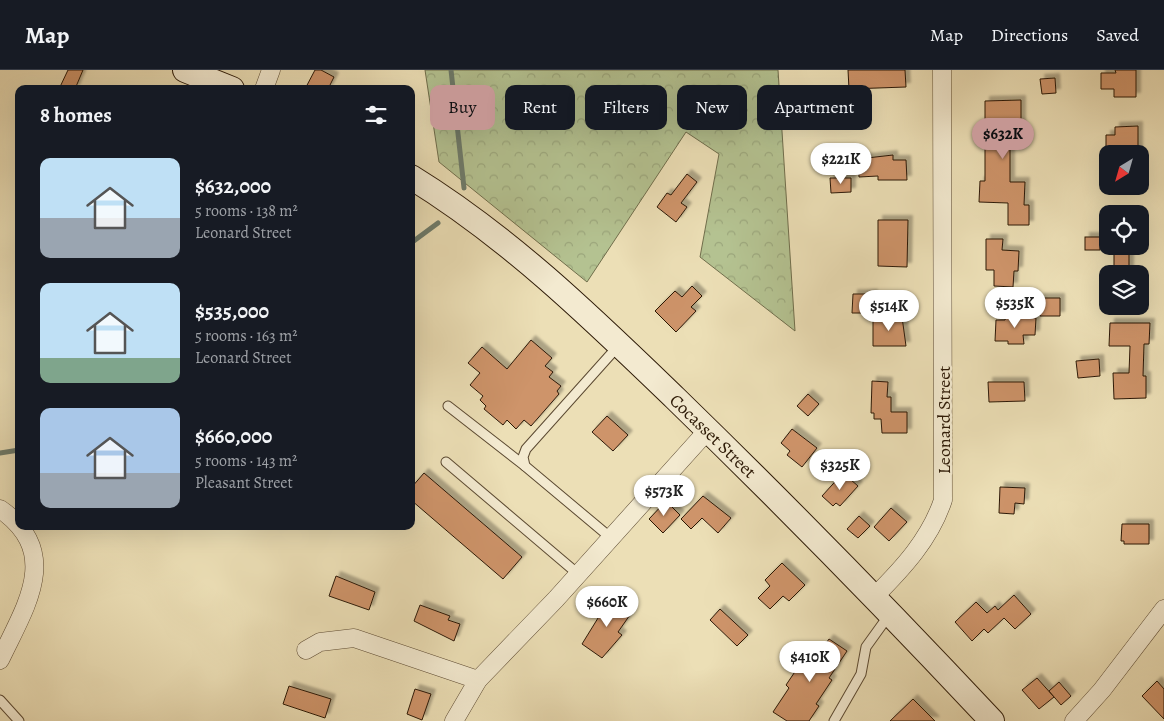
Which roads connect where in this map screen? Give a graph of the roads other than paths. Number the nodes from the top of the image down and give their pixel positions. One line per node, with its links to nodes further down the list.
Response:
1 (185, 70): 4 (main road)
2 (271, 70): 5 (street)
3 (942, 70): 17 (street, Leonard Street)
4 (222, 85)
5 (265, 85)
6 (415, 180): 7 (main road, Cocasset Street)
7 (619, 345): 9 (main road, Cocasset Street); 11 (lane)
8 (448, 406): 11 (lane)
9 (708, 430): 15 (street); 17 (main road, Cocasset Street)
10 (446, 462): 16 (lane)
11 (525, 466): 15 (lane)
12 (0, 510): 13 (street)
13 (15, 522)
14 (22, 530): 20 (street)
15 (610, 538): 16 (street)
16 (578, 574): 21 (street)
17 (882, 604): 25 (lane); 26 (main road, Cocasset Street)
18 (1164, 609): 27 (street)
19 (306, 650): 21 (street)
20 (0, 660)
21 (478, 680): 24 (street)
22 (0, 700): 23 (lane)
23 (20, 721)
24 (454, 721)
25 (834, 721)
26 (992, 721)
27 (1074, 721)

